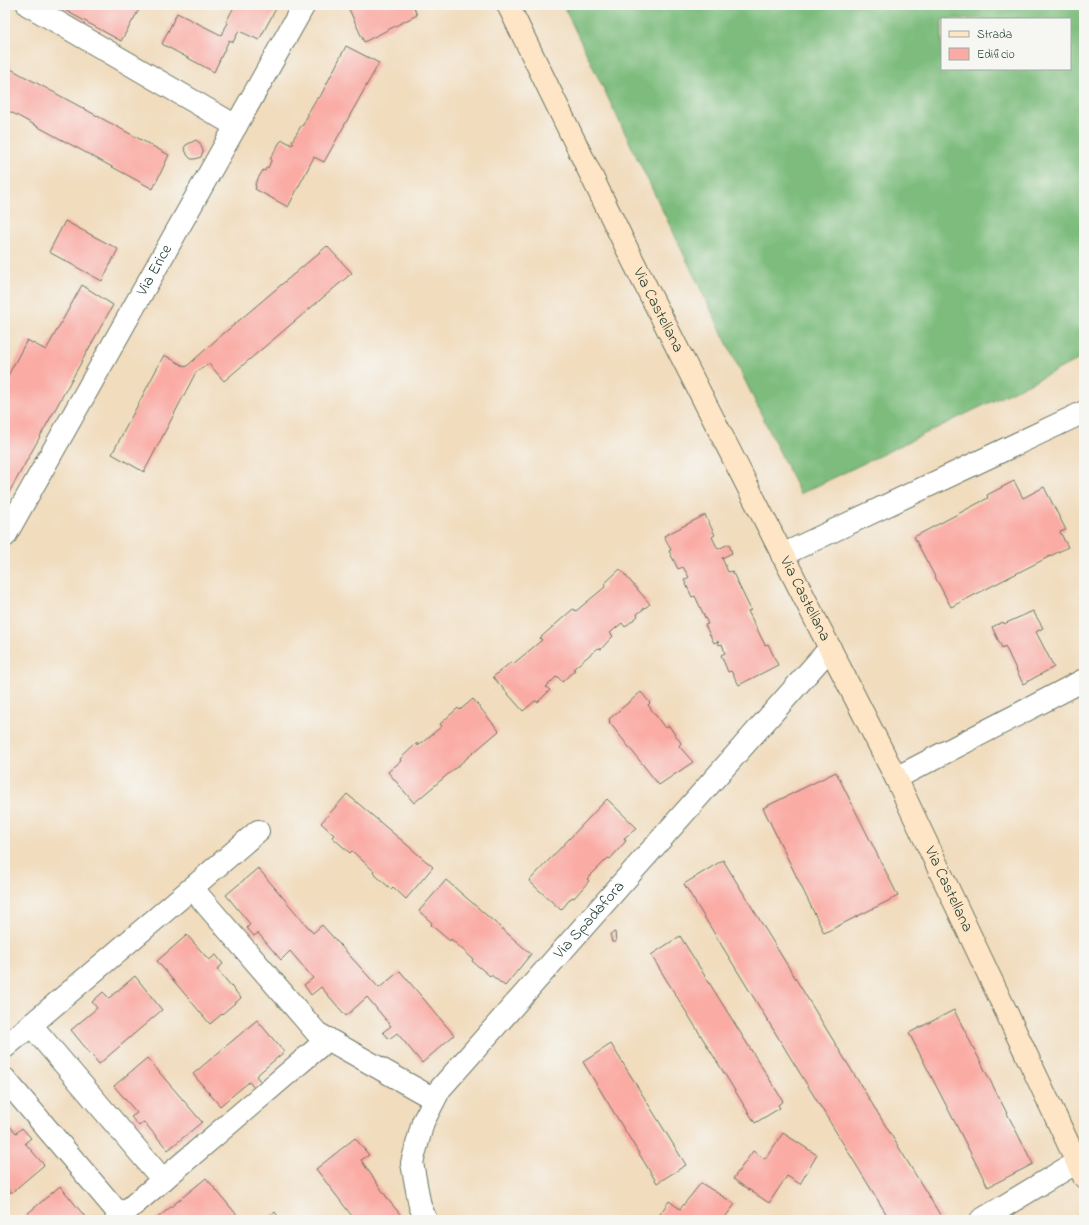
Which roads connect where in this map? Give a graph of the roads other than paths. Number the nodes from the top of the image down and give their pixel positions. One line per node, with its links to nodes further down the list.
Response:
1 (28, 5): 5 (street)
2 (304, 5): 5 (street, Via Erice)
3 (508, 5): 4 (main road, Via Castellana)
4 (518, 15): 8 (main road, Via Castellana)
5 (236, 126): 7 (street, Via Erice)
6 (1084, 412): 8 (street)
7 (5, 536)
8 (782, 555): 9 (main road, Via Castellana)
9 (830, 648): 11 (main road, Via Castellana); 18 (street, Via Spadafora)
10 (1084, 680): 11 (street)
11 (896, 778): 19 (main road, Via Castellana)
12 (258, 831): 13 (street)
13 (192, 888): 14 (street); 15 (street)
14 (31, 1025): 16 (street); 20 (street)
15 (328, 1039): 18 (street); 20 (street)
16 (5, 1047)
17 (5, 1079): 21 (street)
18 (434, 1099): 22 (street, Via Spadafora)
19 (1081, 1170): 23 (street)
20 (163, 1180): 21 (street)
21 (118, 1218)
22 (426, 1220)
23 (981, 1220)

